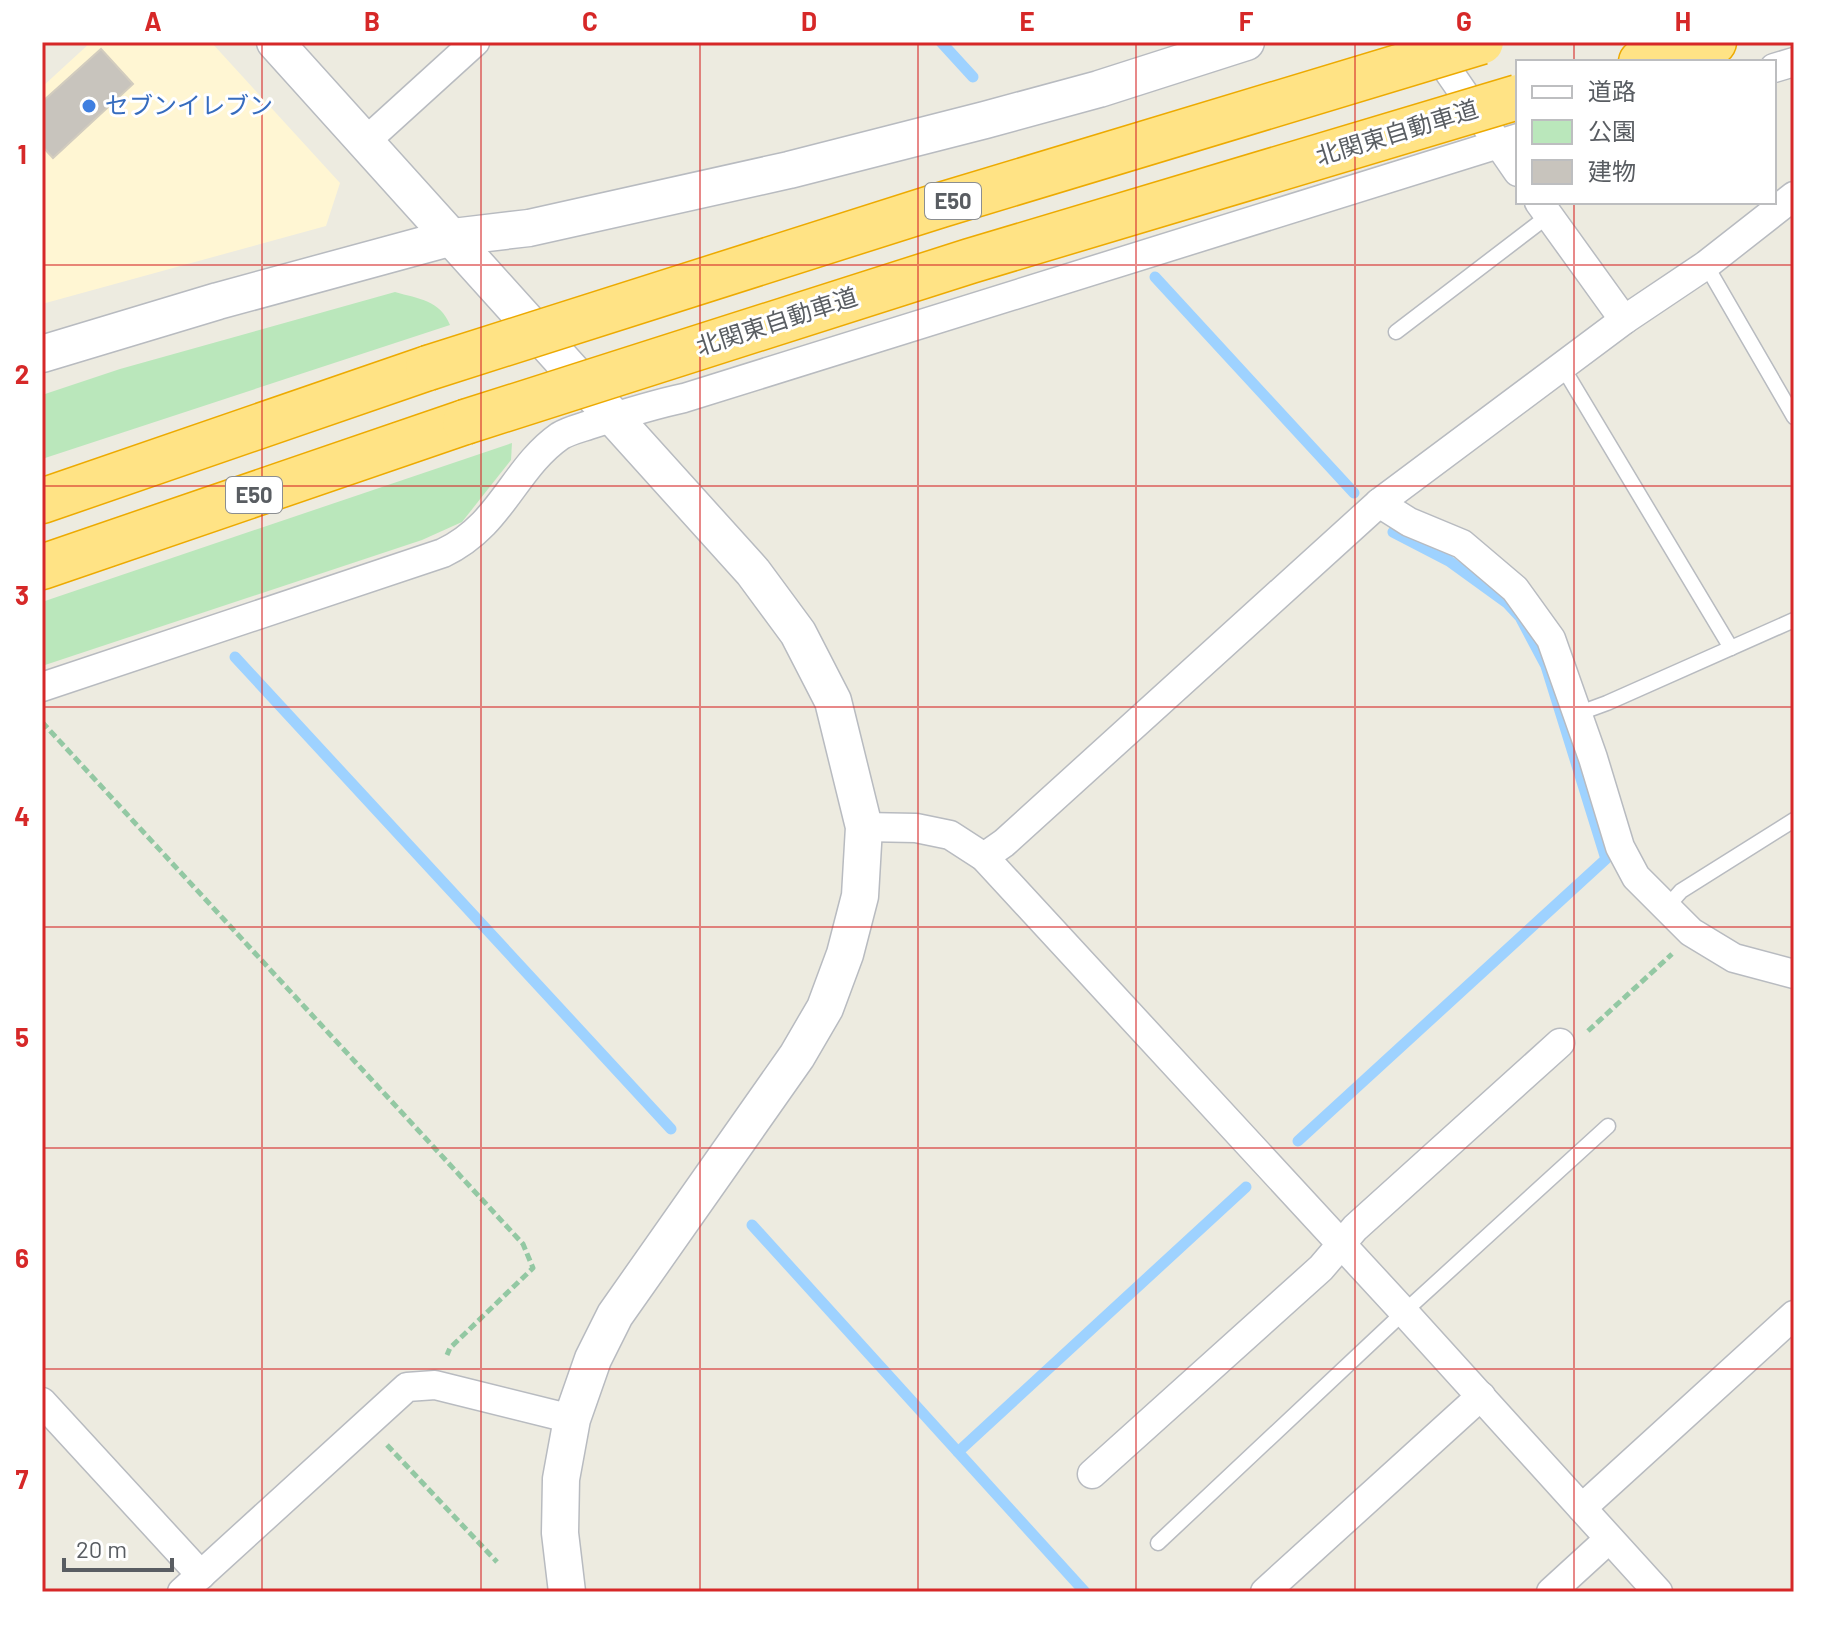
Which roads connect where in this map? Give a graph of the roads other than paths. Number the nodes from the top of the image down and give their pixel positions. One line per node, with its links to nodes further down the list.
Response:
1 (275, 42): 9 (street)
2 (475, 42): 9 (street)
3 (1246, 42): 14 (street)
4 (1428, 42): 10 (street)
5 (1481, 42): 22 (highway, E50, bridge)
6 (1714, 42): 7 (highway)
7 (1648, 60)
8 (1516, 98): 24 (highway, 北関東自動車道 / E50, bridge)
9 (366, 141): 14 (street)
10 (1508, 141): 11 (street); 20 (street)
11 (1516, 166)
12 (1794, 196): 15 (street)
13 (1544, 209): 16 (street); 17 (lane)
14 (453, 237): 18 (street); 20 (street)
15 (1706, 265): 16 (street); 21 (lane)
16 (1624, 320): 19 (street)
17 (1396, 332)
18 (42, 354)
19 (1562, 366): 23 (street); 26 (lane)
20 (613, 417): 27 (street); 30 (street)
21 (1794, 417)
22 (42, 501)
23 (1379, 503): 28 (street); 31 (street)
24 (42, 567)
25 (1794, 620): 26 (lane)
26 (1731, 648): 28 (lane)
27 (42, 687)
28 (1577, 714): 32 (street)
29 (1794, 820): 32 (lane)
30 (864, 827): 31 (street); 41 (street)
31 (984, 857): 36 (street)
32 (1665, 909): 33 (street)
33 (1794, 974)
34 (1560, 1043): 36 (street)
35 (1608, 1126): 37 (lane)
36 (1342, 1245): 37 (street); 42 (street)
37 (1404, 1312): 39 (street); 45 (lane)
38 (1794, 1315): 43 (street)
39 (1481, 1396): 43 (street); 48 (street)
40 (42, 1402): 46 (street)
41 (572, 1419): 46 (street); 47 (street)
42 (1092, 1474)
43 (1582, 1508): 44 (street)
44 (1609, 1539): 49 (street); 50 (street)
45 (1158, 1543)
46 (191, 1583)
47 (567, 1592)
48 (1265, 1592)
49 (1551, 1592)
50 (1658, 1592)

